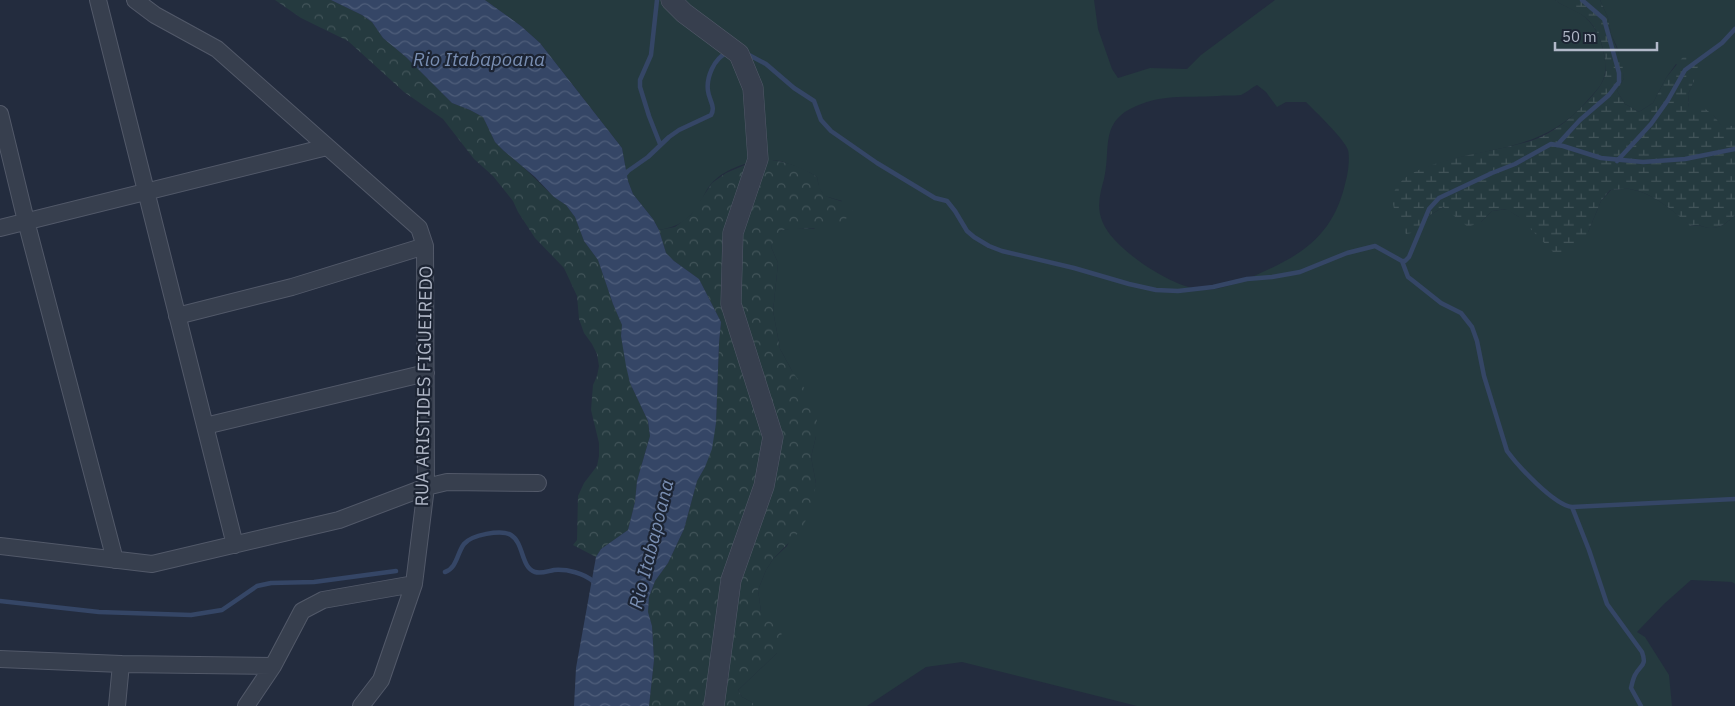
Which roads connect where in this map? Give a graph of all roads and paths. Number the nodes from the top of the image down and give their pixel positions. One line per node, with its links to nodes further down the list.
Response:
1 (98, 0): 6 (street)
2 (135, 0): 5 (street, RUA ARISTIDES FIGUEIREDO)
3 (672, 0): 25 (street)
4 (0, 114): 7 (street)
5 (327, 147): 6 (street); 9 (street, RUA ARISTIDES FIGUEIREDO)
6 (146, 192): 7 (street); 10 (street)
7 (26, 221): 8 (street); 17 (street)
8 (0, 228)
9 (426, 246): 10 (street); 11 (street, RUA ARISTIDES FIGUEIREDO)
10 (177, 316): 12 (street)
11 (426, 373): 12 (street); 14 (street, RUA ARISTIDES FIGUEIREDO)
12 (205, 426): 15 (street)
13 (538, 483): 14 (street)
14 (426, 487): 15 (street); 18 (street, RUA ARISTIDES FIGUEIREDO)
15 (235, 545): 17 (street)
16 (0, 546): 17 (street)
17 (115, 560)
18 (414, 584): 21 (street); 24 (street, RUA ARISTIDES FIGUEIREDO)
19 (0, 659): 20 (street)
20 (121, 664): 21 (street); 22 (street)
21 (273, 666): 23 (street)
22 (117, 706)
23 (246, 706)
24 (361, 706)
25 (714, 706)

